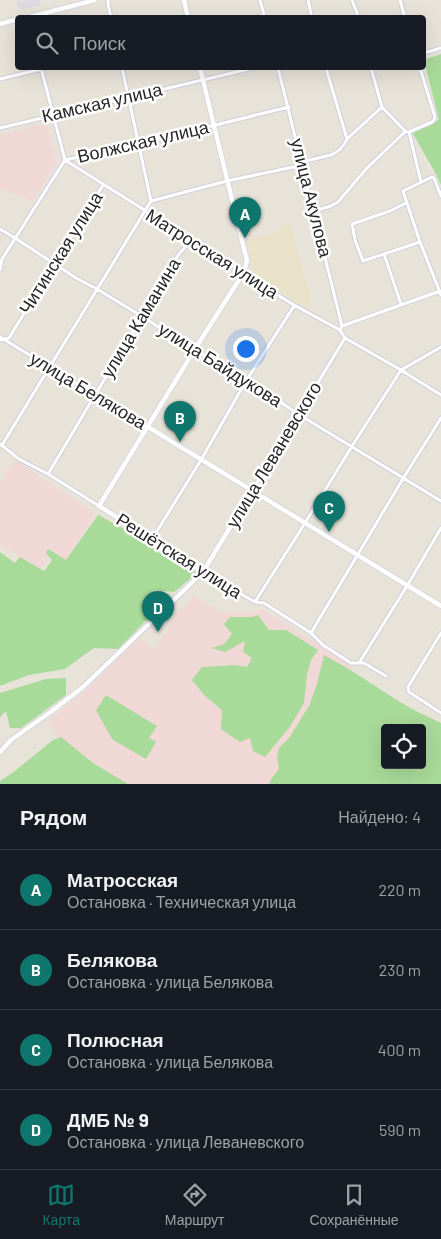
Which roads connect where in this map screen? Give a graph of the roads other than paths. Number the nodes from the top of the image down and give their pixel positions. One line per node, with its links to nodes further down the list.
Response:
1 (95, 0): 8 (street)
2 (108, 0): 9 (street)
3 (184, 0): 10 (street)
4 (260, 0): 11 (street)
5 (308, 0): 12 (street)
6 (352, 0): 13 (street)
7 (400, 0): 14 (street)
8 (36, 15)
9 (110, 15)
10 (187, 15)
11 (265, 15)
12 (311, 15)
13 (358, 15)
14 (404, 15)
15 (15, 20): 16 (street)
16 (0, 24)
17 (441, 48): 18 (street)
18 (426, 52)
19 (34, 70): 28 (street)
20 (41, 70): 33 (street)
21 (122, 70): 30 (street)
22 (200, 70): 29 (street)
23 (245, 70): 29 (street, Камская улица)
24 (279, 70): 31 (street, улица Акулова)
25 (327, 70): 37 (street)
26 (373, 70): 32 (street)
27 (421, 70): 36 (street)
28 (0, 79)
29 (203, 80): 30 (street, Камская улица); 34 (street)
30 (128, 98): 33 (street, Камская улица); 38 (street)
31 (289, 107): 34 (street, Волжская улица); 40 (street, улица Акулова)
32 (382, 107): 36 (street); 37 (street)
33 (52, 114): 35 (street, Камская улица); 39 (street)
34 (214, 125): 38 (street, Волжская улица); 41 (street)
35 (0, 128)
36 (408, 132): 42 (street); 48 (street)
37 (347, 139): 40 (street)
38 (138, 144): 39 (street, Волжская улица); 45 (street)
39 (65, 160): 43 (street, Матросская улица); 50 (street, Волжская улица)
40 (302, 162): 41 (street); 48 (street, улица Акулова)
41 (227, 181): 45 (street); 56 (street)
42 (421, 182): 44 (street); 46 (street)
43 (103, 185): 47 (street, Матросская улица); 54 (street, Читинская улица)
44 (441, 196)
45 (151, 201): 47 (street)
46 (406, 203): 52 (street); 53 (street)
47 (146, 211): 51 (street, Матросская улица); 57 (street)
48 (314, 211): 62 (street, улица Акулова)
49 (0, 229): 50 (street, улица Байдукова)
50 (15, 238): 54 (street, улица Байдукова); 55 (street, Волжская улица)
51 (192, 240): 56 (street, Матросская улица); 61 (street, улица Каманина)
52 (420, 242): 53 (street); 58 (street)
53 (384, 254): 59 (street)
54 (54, 263): 57 (street, улица Байдукова); 64 (street, Читинская улица)
55 (0, 270)
56 (244, 272): 60 (street, Матросская улица); 66 (street)
57 (97, 289): 61 (street, улица Байдукова); 67 (street)
58 (441, 292): 59 (street)
59 (401, 304): 62 (street)
60 (294, 306): 62 (street, Матросская улица); 69 (street)
61 (143, 317): 66 (street, улица Байдукова); 71 (street, улица Каманина)
62 (341, 328): 63 (street, Матросская улица)
63 (346, 338): 68 (street, Матросская улица); 72 (street, улица Леваневского)
64 (1, 339): 67 (street, улица Белякова)
65 (441, 347): 68 (street)
66 (195, 349): 69 (street, улица Байдукова); 74 (street)
67 (50, 367): 71 (street, улица Белякова); 75 (street)
68 (401, 370): 70 (street, Матросская улица); 76 (street)
69 (246, 381): 72 (street, улица Байдукова); 77 (street)
70 (441, 395)
71 (94, 396): 74 (street, улица Белякова); 78 (street, улица Каманина)
72 (298, 414): 76 (street, улица Байдукова); 80 (street, улица Леваневского)
73 (441, 418): 79 (street)
74 (148, 427): 77 (street, улица Белякова); 82 (street)
75 (1, 445): 78 (street, Решётская улица)
76 (352, 446): 79 (street, улица Байдукова); 83 (street)
77 (201, 460): 80 (street, улица Белякова); 85 (street)
78 (48, 474): 82 (street, Решётская улица)
79 (404, 478): 81 (street, улица Байдукова); 86 (street)
80 (252, 491): 83 (street, улица Белякова); 87 (street, улица Леваневского)
81 (441, 501)
82 (99, 506): 85 (street, Решётская улица)
83 (305, 523): 86 (street, улица Белякова); 89 (street)
84 (441, 528): 88 (street)
85 (152, 540): 87 (street, Решётская улица)
86 (357, 555): 88 (street, улица Белякова); 91 (street)
87 (203, 572): 89 (street, Решётская улица); 96 (street, улица Леваневского)
88 (407, 586): 90 (street, улица Белякова); 93 (street)
89 (255, 602): 91 (street, Решётская улица)
90 (441, 606)
91 (311, 633): 93 (street, Решётская улица)
92 (441, 633): 95 (street)
93 (359, 663): 94 (street, Решётская улица)
94 (386, 676)
95 (441, 713)
96 (0, 752)

